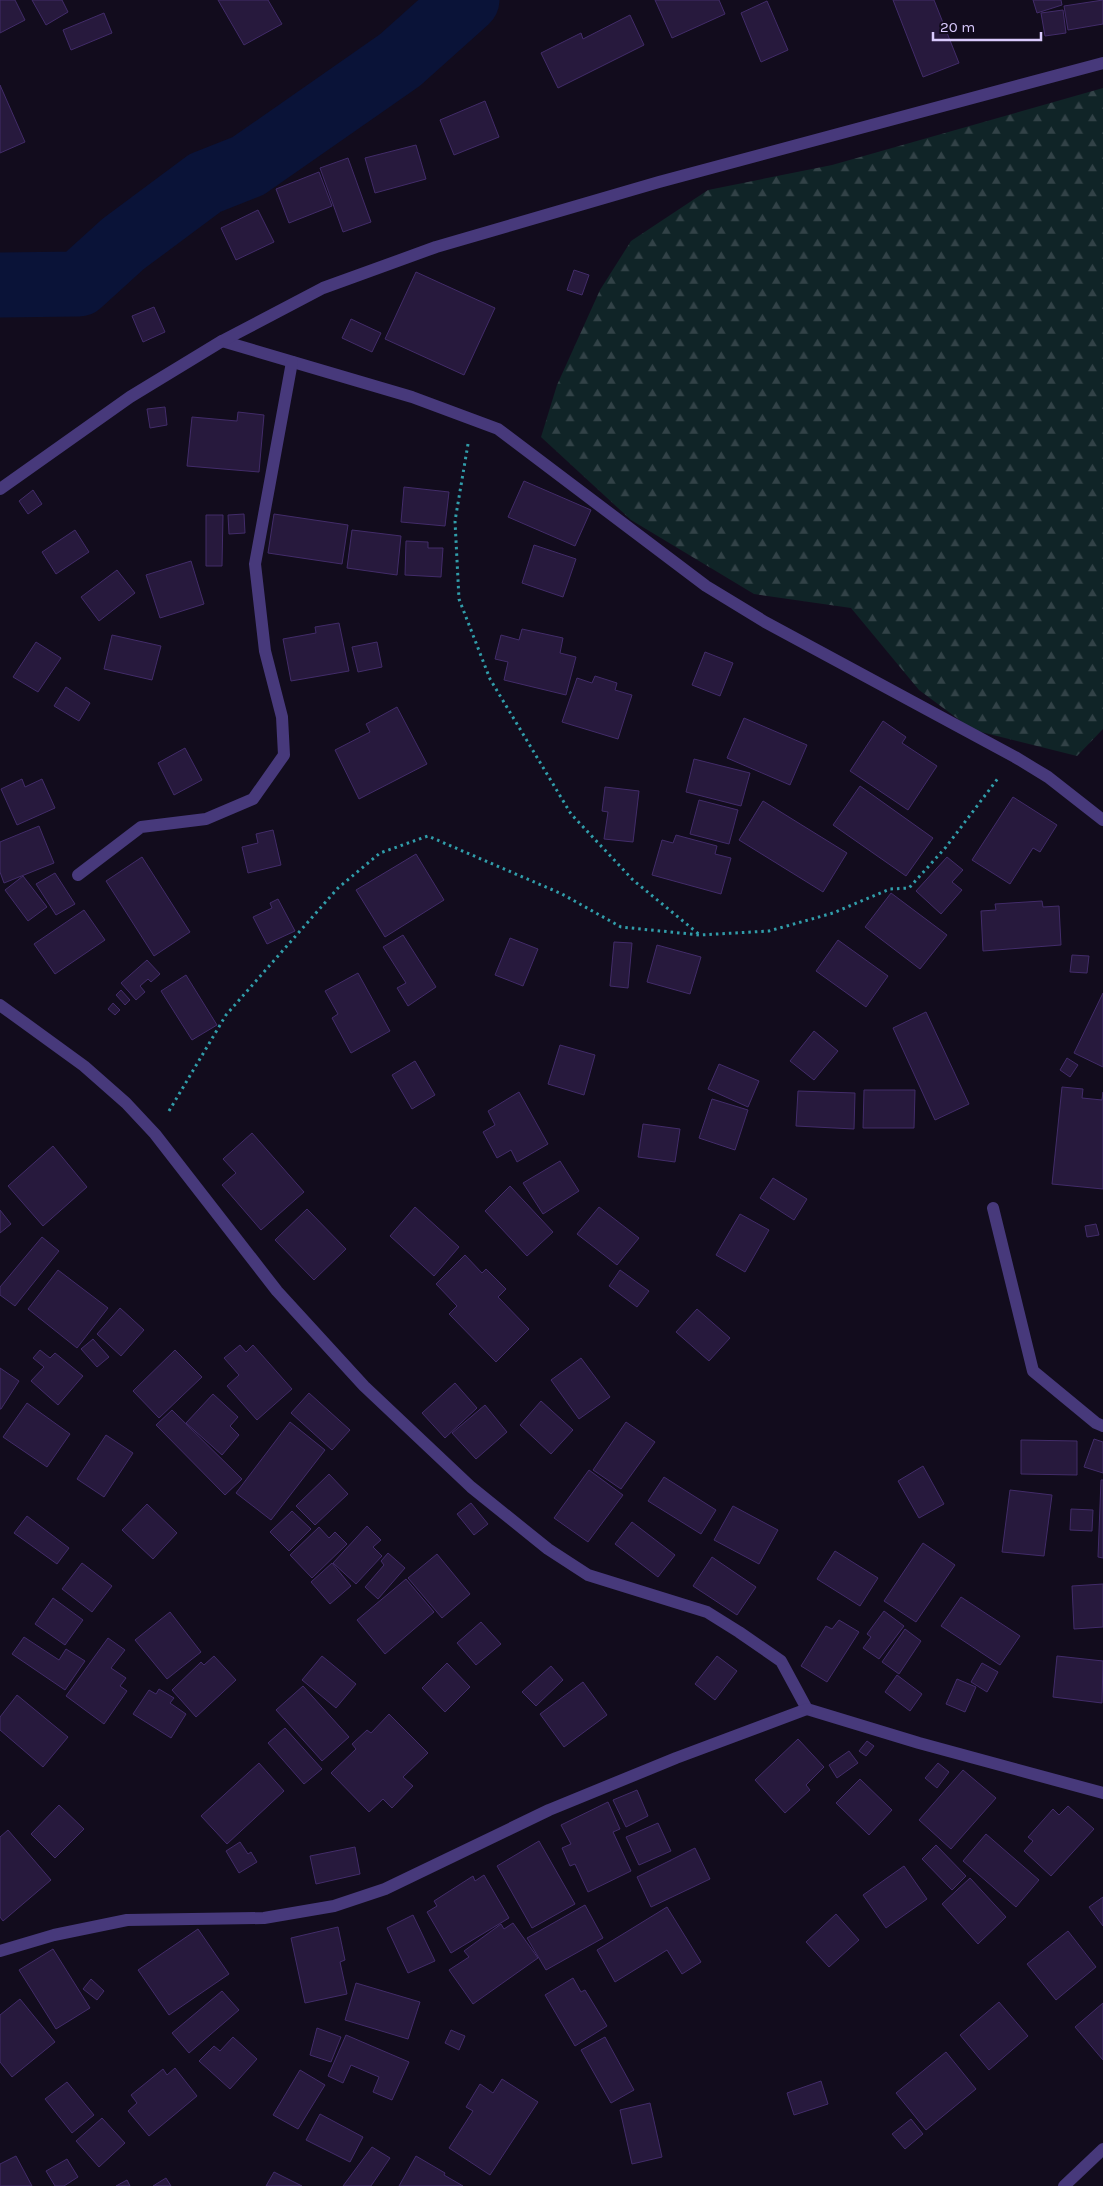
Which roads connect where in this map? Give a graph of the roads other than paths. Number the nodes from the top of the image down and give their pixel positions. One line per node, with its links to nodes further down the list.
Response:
1 (1103, 63): 2 (street)
2 (222, 341): 3 (street); 4 (street)
3 (292, 362): 5 (street); 6 (street)
4 (0, 489)
5 (1103, 820)
6 (78, 875)
7 (0, 1005): 10 (street)
8 (994, 1208): 9 (street)
9 (1103, 1426)
10 (808, 1709): 11 (street); 12 (street)
11 (1103, 1793)
12 (0, 1951)
13 (1103, 2149): 14 (street)
14 (1064, 2186)

